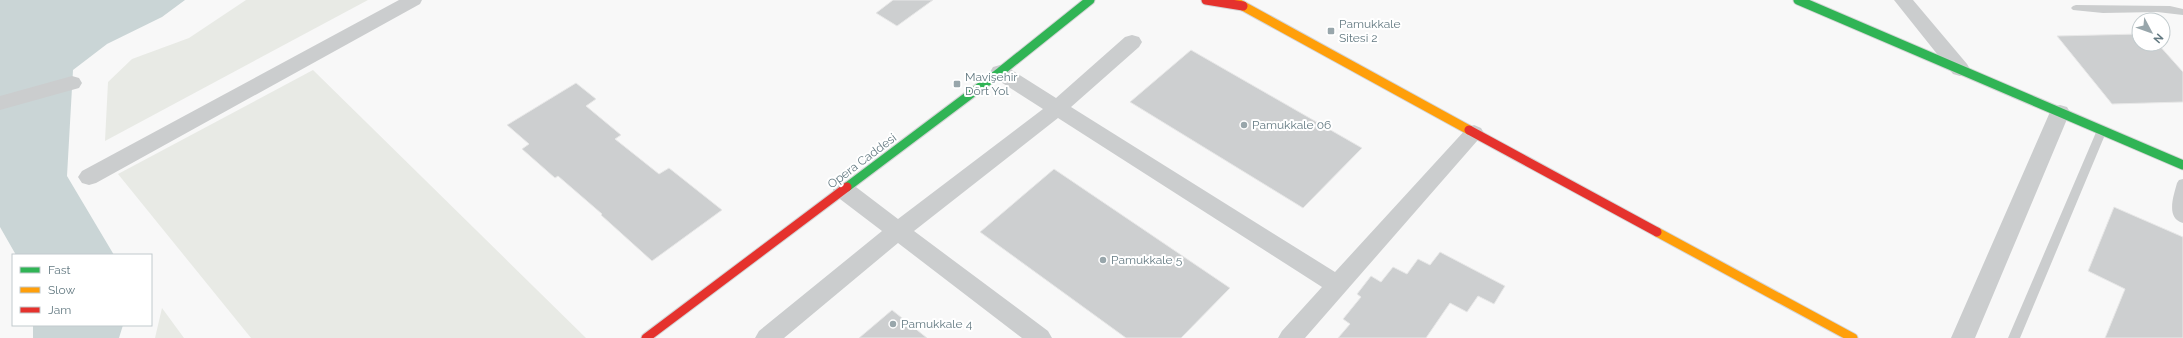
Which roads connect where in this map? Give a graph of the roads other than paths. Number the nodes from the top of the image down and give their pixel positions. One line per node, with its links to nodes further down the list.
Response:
1 (413, 0): 20 (street)
2 (1090, 0): 12 (street, Opera Caddesi)
3 (1206, 0): 7 (street)
4 (1232, 0): 7 (street)
5 (1798, 0): 11 (street)
6 (1903, 0): 11 (street)
7 (1243, 6): 18 (street)
8 (2076, 8): 9 (lane)
9 (2183, 12)
10 (1132, 42): 15 (street)
11 (1960, 69): 16 (street)
12 (1000, 72): 15 (street); 22 (street, Opera Caddesi)
13 (72, 83): 14 (street)
14 (0, 103)
15 (1058, 108): 24 (street); 25 (street)
16 (2060, 112): 17 (street); 31 (street)
17 (2102, 130): 19 (street); 32 (lane)
18 (1474, 133): 25 (street); 30 (street)
19 (2183, 165)
20 (89, 177)
21 (2183, 183): 23 (lane)
22 (844, 190): 24 (street); 26 (street, Opera Caddesi)
23 (2183, 219)
24 (899, 230): 27 (street); 28 (street)
25 (1337, 285): 29 (street)
26 (646, 338)
27 (767, 338)
28 (1040, 338)
29 (1290, 338)
30 (1853, 338)
31 (1963, 338)
32 (2014, 338)

